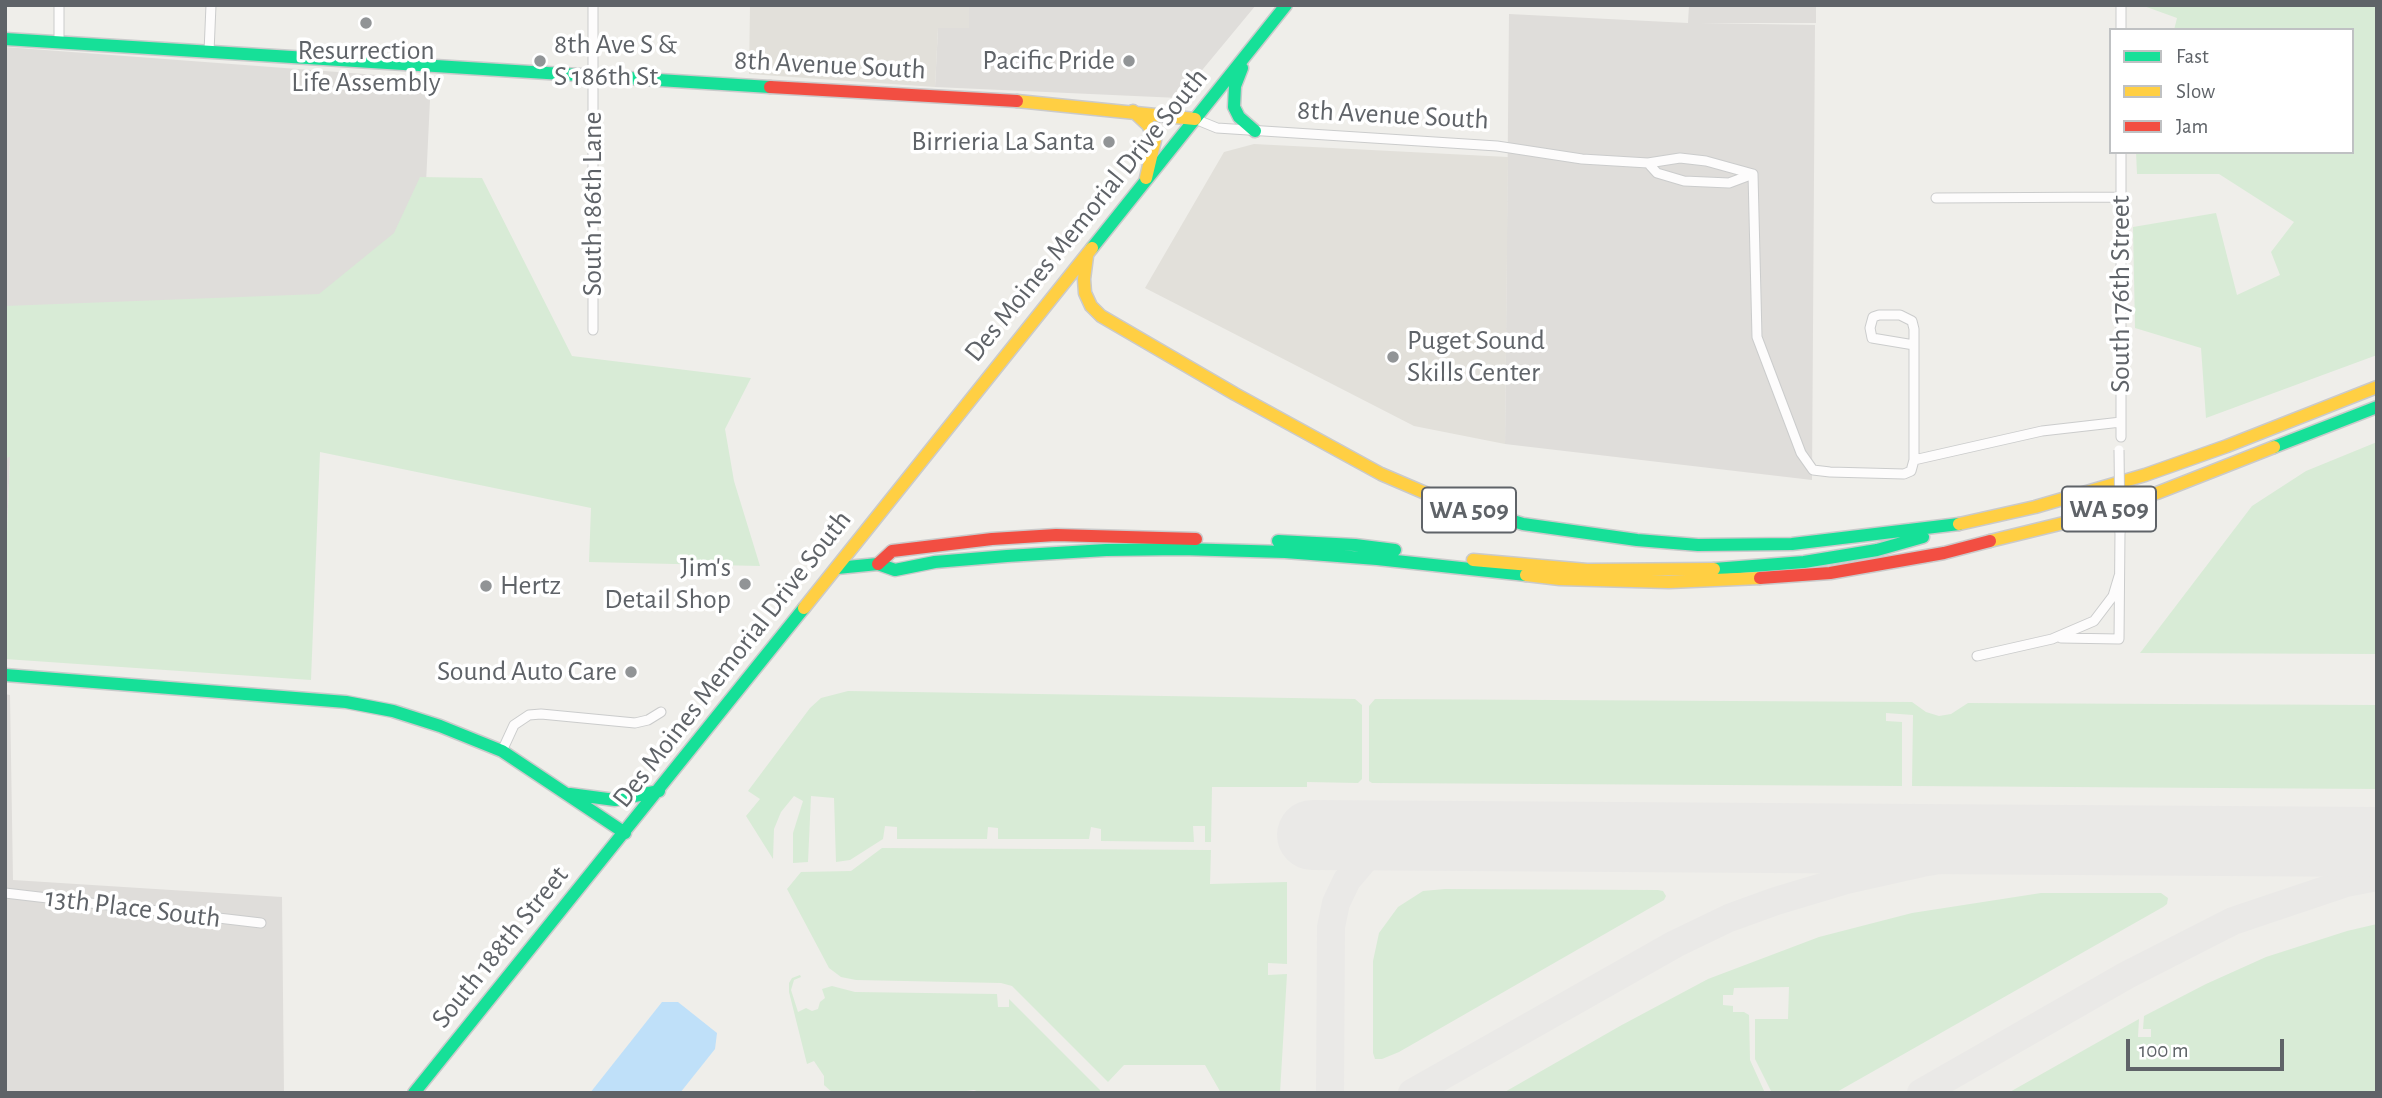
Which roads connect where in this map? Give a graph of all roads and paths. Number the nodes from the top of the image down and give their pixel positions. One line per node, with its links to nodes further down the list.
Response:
1 (59, 5): 8 (street)
2 (211, 5): 9 (street)
3 (593, 5): 11 (street, South 186th Lane)
4 (1286, 5): 10 (main road, Des Moines Memorial Drive South)
5 (2121, 5): 6 (street)
6 (2121, 28)
7 (5, 38): 8 (main road, 8th Avenue South)
8 (59, 42): 9 (main road, 8th Avenue South)
9 (209, 52): 11 (main road, 8th Avenue South)
10 (1247, 53): 13 (main road, Des Moines Memorial Drive South); 14 (main road)
11 (594, 77): 12 (main road, 8th Avenue South); 22 (street, South 186th Lane)
12 (1133, 111): 13 (main road, 8th Avenue South); 18 (main road)
13 (1195, 119): 14 (street, 8th Avenue South); 18 (main road, Des Moines Memorial Drive South)
14 (1255, 131): 16 (street, 8th Avenue South)
15 (2121, 154): 19 (street, South 176th Street)
16 (1648, 163): 17 (street, 8th Avenue South); 17 (street, 8th Avenue South)
17 (1753, 174): 29 (street)
18 (1143, 186): 21 (main road, Des Moines Memorial Drive South)
19 (2121, 197): 20 (street); 26 (street, South 176th Street)
20 (1936, 198)
21 (1087, 256): 30 (main road, WA 509); 32 (main road, Des Moines Memorial Drive South)
22 (593, 330)
23 (1914, 345): 23 (street); 29 (street)
24 (2377, 387): 30 (main road, WA 509)
25 (2377, 407): 31 (main road, WA 509)
26 (2121, 422): 27 (street, South 176th Street); 29 (street)
27 (2121, 436)
28 (2119, 450): 33 (street, bridge)
29 (1914, 460)
30 (1948, 527): 31 (main road)
31 (878, 565): 32 (main road)
32 (837, 568): 39 (main road, Des Moines Memorial Drive South)
33 (2119, 576): 34 (street); 34 (street)
34 (2052, 639): 35 (street)
35 (1977, 656)
36 (5, 675): 38 (main road, Des Moines Memorial Drive South)
37 (661, 712): 38 (street)
38 (502, 751): 40 (main road, Des Moines Memorial Drive South)
39 (659, 791): 40 (main road); 41 (main road, Des Moines Memorial Drive South)
40 (566, 794): 41 (main road, Des Moines Memorial Drive South)
41 (625, 833): 44 (main road, South 188th Street)
42 (5, 894): 43 (street, 13th Place South)
43 (261, 923)
44 (414, 1093)

